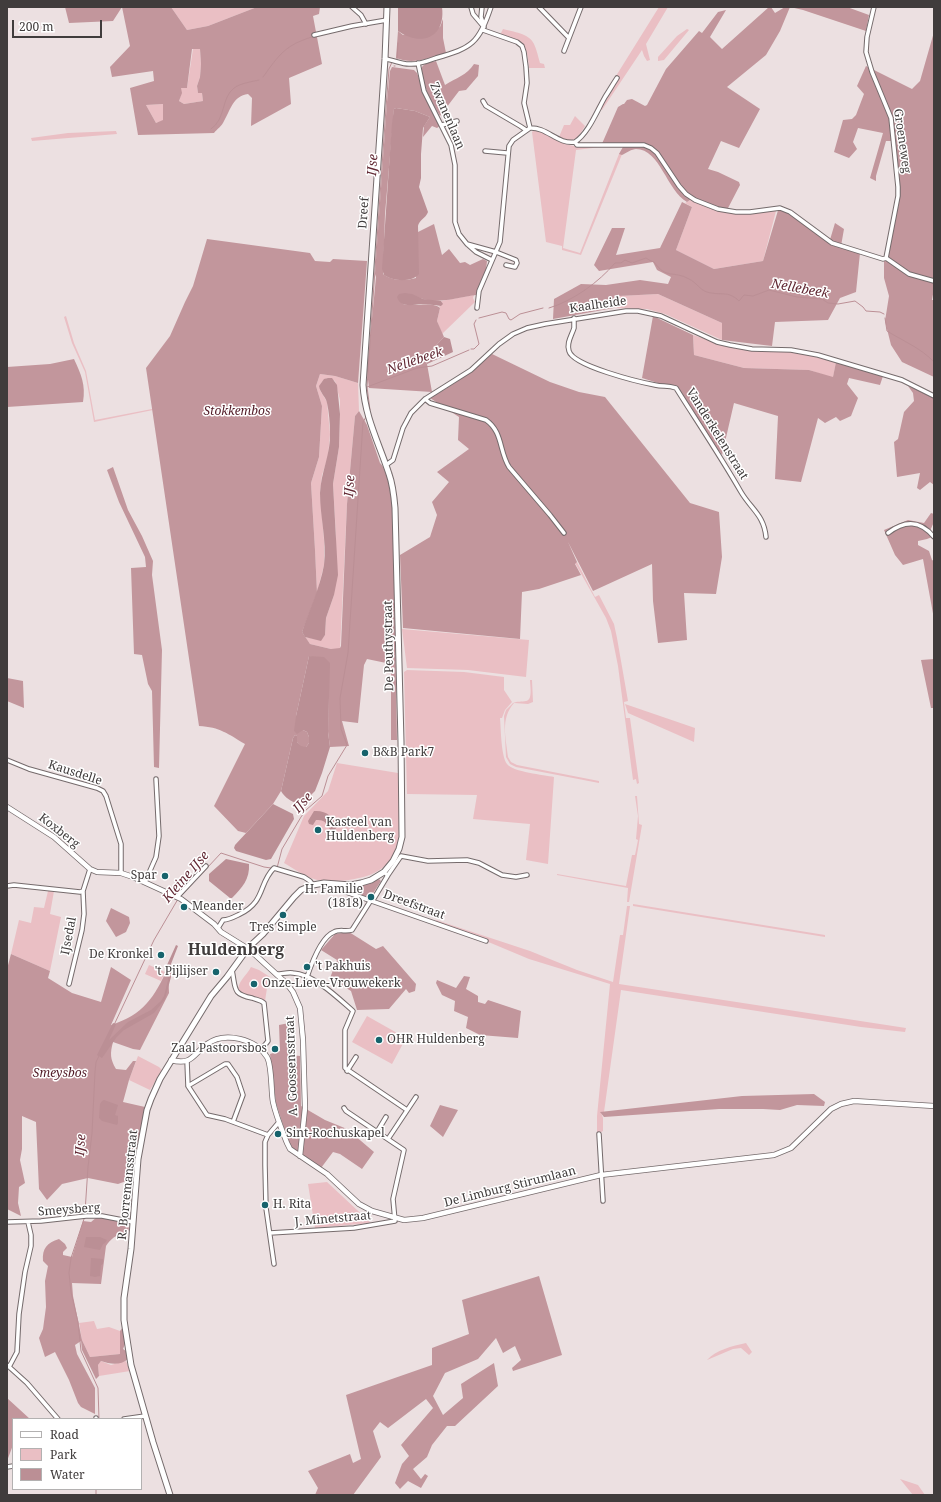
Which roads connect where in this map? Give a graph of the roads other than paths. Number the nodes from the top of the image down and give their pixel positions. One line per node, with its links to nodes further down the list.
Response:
1 (352, 7): 10 (street)
2 (387, 7): 9 (main road, Dreef)
3 (471, 7): 11 (street)
4 (482, 7): 11 (street)
5 (490, 7): 11 (street)
6 (539, 7): 13 (street)
7 (581, 7): 13 (street)
8 (874, 7): 28 (street, Groeneweg)
9 (387, 20): 10 (street); 15 (main road, Dreef)
10 (366, 24): 12 (street)
11 (484, 28): 16 (street); 21 (street)
12 (314, 35)
13 (569, 38): 14 (street)
14 (564, 51)
15 (390, 60): 16 (street); 36 (main road, Dreef)
16 (418, 64): 20 (street, Zwanenlaan)
17 (617, 78): 23 (street)
18 (483, 101): 22 (street)
19 (457, 121): 20 (street)
20 (442, 125): 26 (street, Zwanenlaan)
21 (530, 128): 22 (street); 23 (street)
22 (526, 130): 25 (street)
23 (575, 142): 28 (street)
24 (485, 151): 25 (street)
25 (507, 153): 27 (street)
26 (467, 244): 27 (street); 29 (street, Zwanenlaan)
27 (496, 252): 29 (street); 30 (street)
28 (886, 258): 31 (street)
29 (492, 260): 32 (street)
30 (506, 265)
31 (934, 281)
32 (477, 308)
33 (574, 318): 34 (street, Kaalheide); 35 (street, Kaalheide); 40 (street, Vanderkelenstraat)
34 (934, 396)
35 (425, 399): 37 (street, Kaalheide); 39 (street)
36 (368, 419): 37 (main road, De Peuthystraat)
37 (386, 465): 47 (main road, De Peuthystraat)
38 (888, 533): 41 (street)
39 (564, 534)
40 (766, 537)
41 (934, 537)
42 (7, 760): 48 (street, Kausdelle)
43 (156, 779): 50 (street)
44 (7, 807): 46 (street, Koxberg)
45 (206, 866): 55 (street)
46 (90, 869): 48 (street, Koxberg); 54 (street)
47 (386, 873): 49 (street); 51 (main road, De Peuthystraat); 56 (street, De Peuthystraat)
48 (121, 874): 50 (street, Koxberg)
49 (527, 875)
50 (145, 882): 55 (street, Koxberg)
51 (339, 884): 52 (main road, De Peuthystraat); 56 (street, Dreefstraat)
52 (313, 885): 57 (street); 59 (main road, De Peuthystraat)
53 (7, 886): 54 (street)
54 (83, 891): 63 (street, IJsedal)
55 (178, 898): 57 (street, A. Goossensstraat)
56 (372, 900): 58 (street, Dreefstraat); 62 (street, De Peuthystraat)
57 (218, 928): 59 (street, A. Goossensstraat)
58 (486, 941)
59 (248, 948): 60 (main road, R. Borremansstraat); 61 (street, A. Goossensstraat)
60 (232, 970): 64 (street); 66 (main road, R. Borremansstraat)
61 (277, 974): 62 (street); 81 (street, A. Goossensstraat)
62 (307, 977): 68 (street)
63 (69, 984)
64 (261, 1050): 67 (street); 76 (street, De Limburg Stirumlaan)
65 (356, 1056): 68 (street)
66 (173, 1058): 67 (street); 87 (main road, R. Borremansstraat)
67 (187, 1061): 69 (street)
68 (347, 1070): 73 (street)
69 (188, 1086): 75 (street); 75 (street)
70 (416, 1096): 73 (street)
71 (934, 1106): 82 (street, De Limburg Stirumlaan)
72 (344, 1108): 77 (street)
73 (407, 1110): 80 (street)
74 (386, 1117): 77 (street)
75 (233, 1122): 79 (street)
76 (279, 1122): 79 (street); 81 (street, De Limburg Stirumlaan)
77 (377, 1132): 80 (street)
78 (600, 1134): 82 (street)
79 (268, 1135): 88 (street)
80 (388, 1139): 84 (street)
81 (300, 1156): 84 (street, De Limburg Stirumlaan)
82 (601, 1175): 83 (street); 84 (street, De Limburg Stirumlaan)
83 (603, 1201)
84 (395, 1219): 88 (street, J. Minetstraat)
85 (7, 1222): 86 (street, Smeysberg)
86 (28, 1222): 87 (street, Smeysberg); 90 (street)
87 (133, 1222): 91 (main road, R. Borremansstraat)
88 (270, 1233): 89 (street)
89 (274, 1264)
90 (8, 1368): 92 (street)
91 (145, 1416): 93 (street); 94 (main road, R. Borremansstraat)
92 (57, 1418)
93 (131, 1418)
94 (170, 1495)

